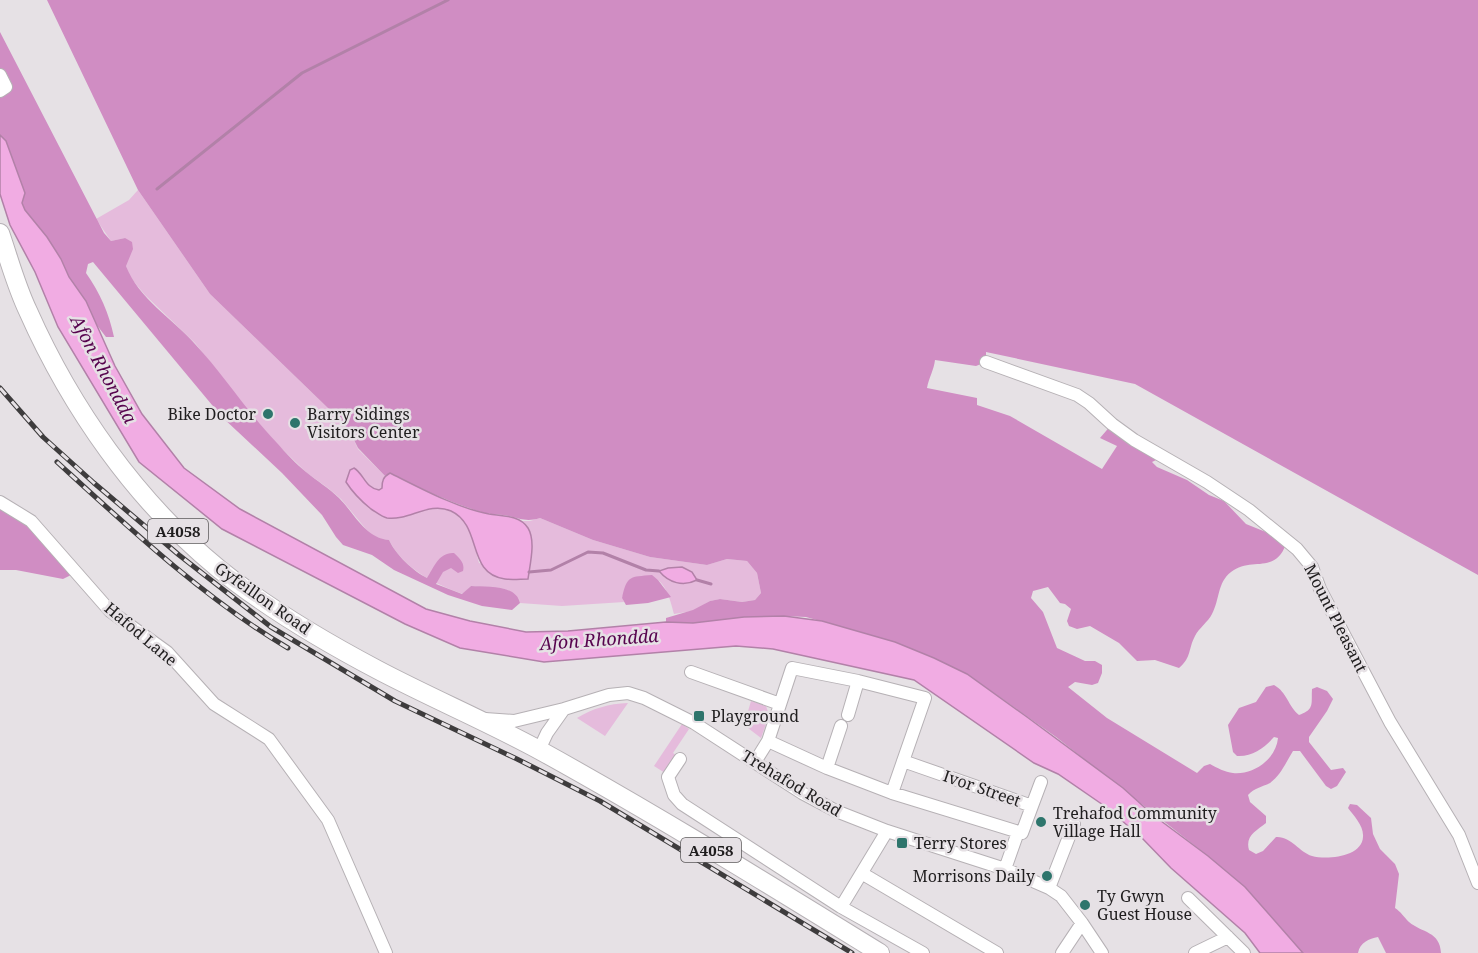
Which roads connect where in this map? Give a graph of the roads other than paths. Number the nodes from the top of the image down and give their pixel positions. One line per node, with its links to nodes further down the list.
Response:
1 (0, 75): 2 (street)
2 (0, 92)
3 (0, 233): 10 (main road, Gyfeillon Road / A4058)
4 (986, 363): 25 (street, Mount Pleasant)
5 (0, 502): 31 (street, Hafod Lane)
6 (691, 672): 8 (street)
7 (858, 681): 8 (street); 14 (street); 16 (street)
8 (780, 704): 11 (street)
9 (564, 709): 10 (street, Trehafod Road); 12 (street); 15 (street, Trehafod Road)
10 (472, 718): 12 (main road, Gyfeillon Road / A4058)
11 (768, 741): 15 (street); 16 (street)
12 (539, 750): 32 (main road, A4058)
13 (680, 759): 28 (street)
14 (903, 761): 18 (street); 19 (street, Ivor Street)
15 (755, 762): 21 (street, Trehafod Road)
16 (827, 768): 18 (street)
17 (1041, 782): 19 (street)
18 (892, 793): 22 (street)
19 (1032, 806): 22 (street, Ivor Street)
20 (1074, 824): 26 (street)
21 (887, 831): 23 (street, Trehafod Road); 24 (street)
22 (1020, 832): 23 (street, Ivor Street)
23 (1005, 869): 26 (street, Trehafod Road)
24 (862, 874): 28 (street); 34 (street)
25 (1478, 883)
26 (1049, 888): 29 (street, Trehafod Road)
27 (1188, 898): 30 (street)
28 (841, 907): 33 (street)
29 (1082, 923): 35 (street); 36 (street, Trehafod Road)
30 (1227, 937): 37 (street); 38 (street)
31 (386, 953)
32 (880, 953)
33 (923, 953)
34 (997, 953)
35 (1062, 953)
36 (1102, 953)
37 (1195, 953)
38 (1244, 953)

